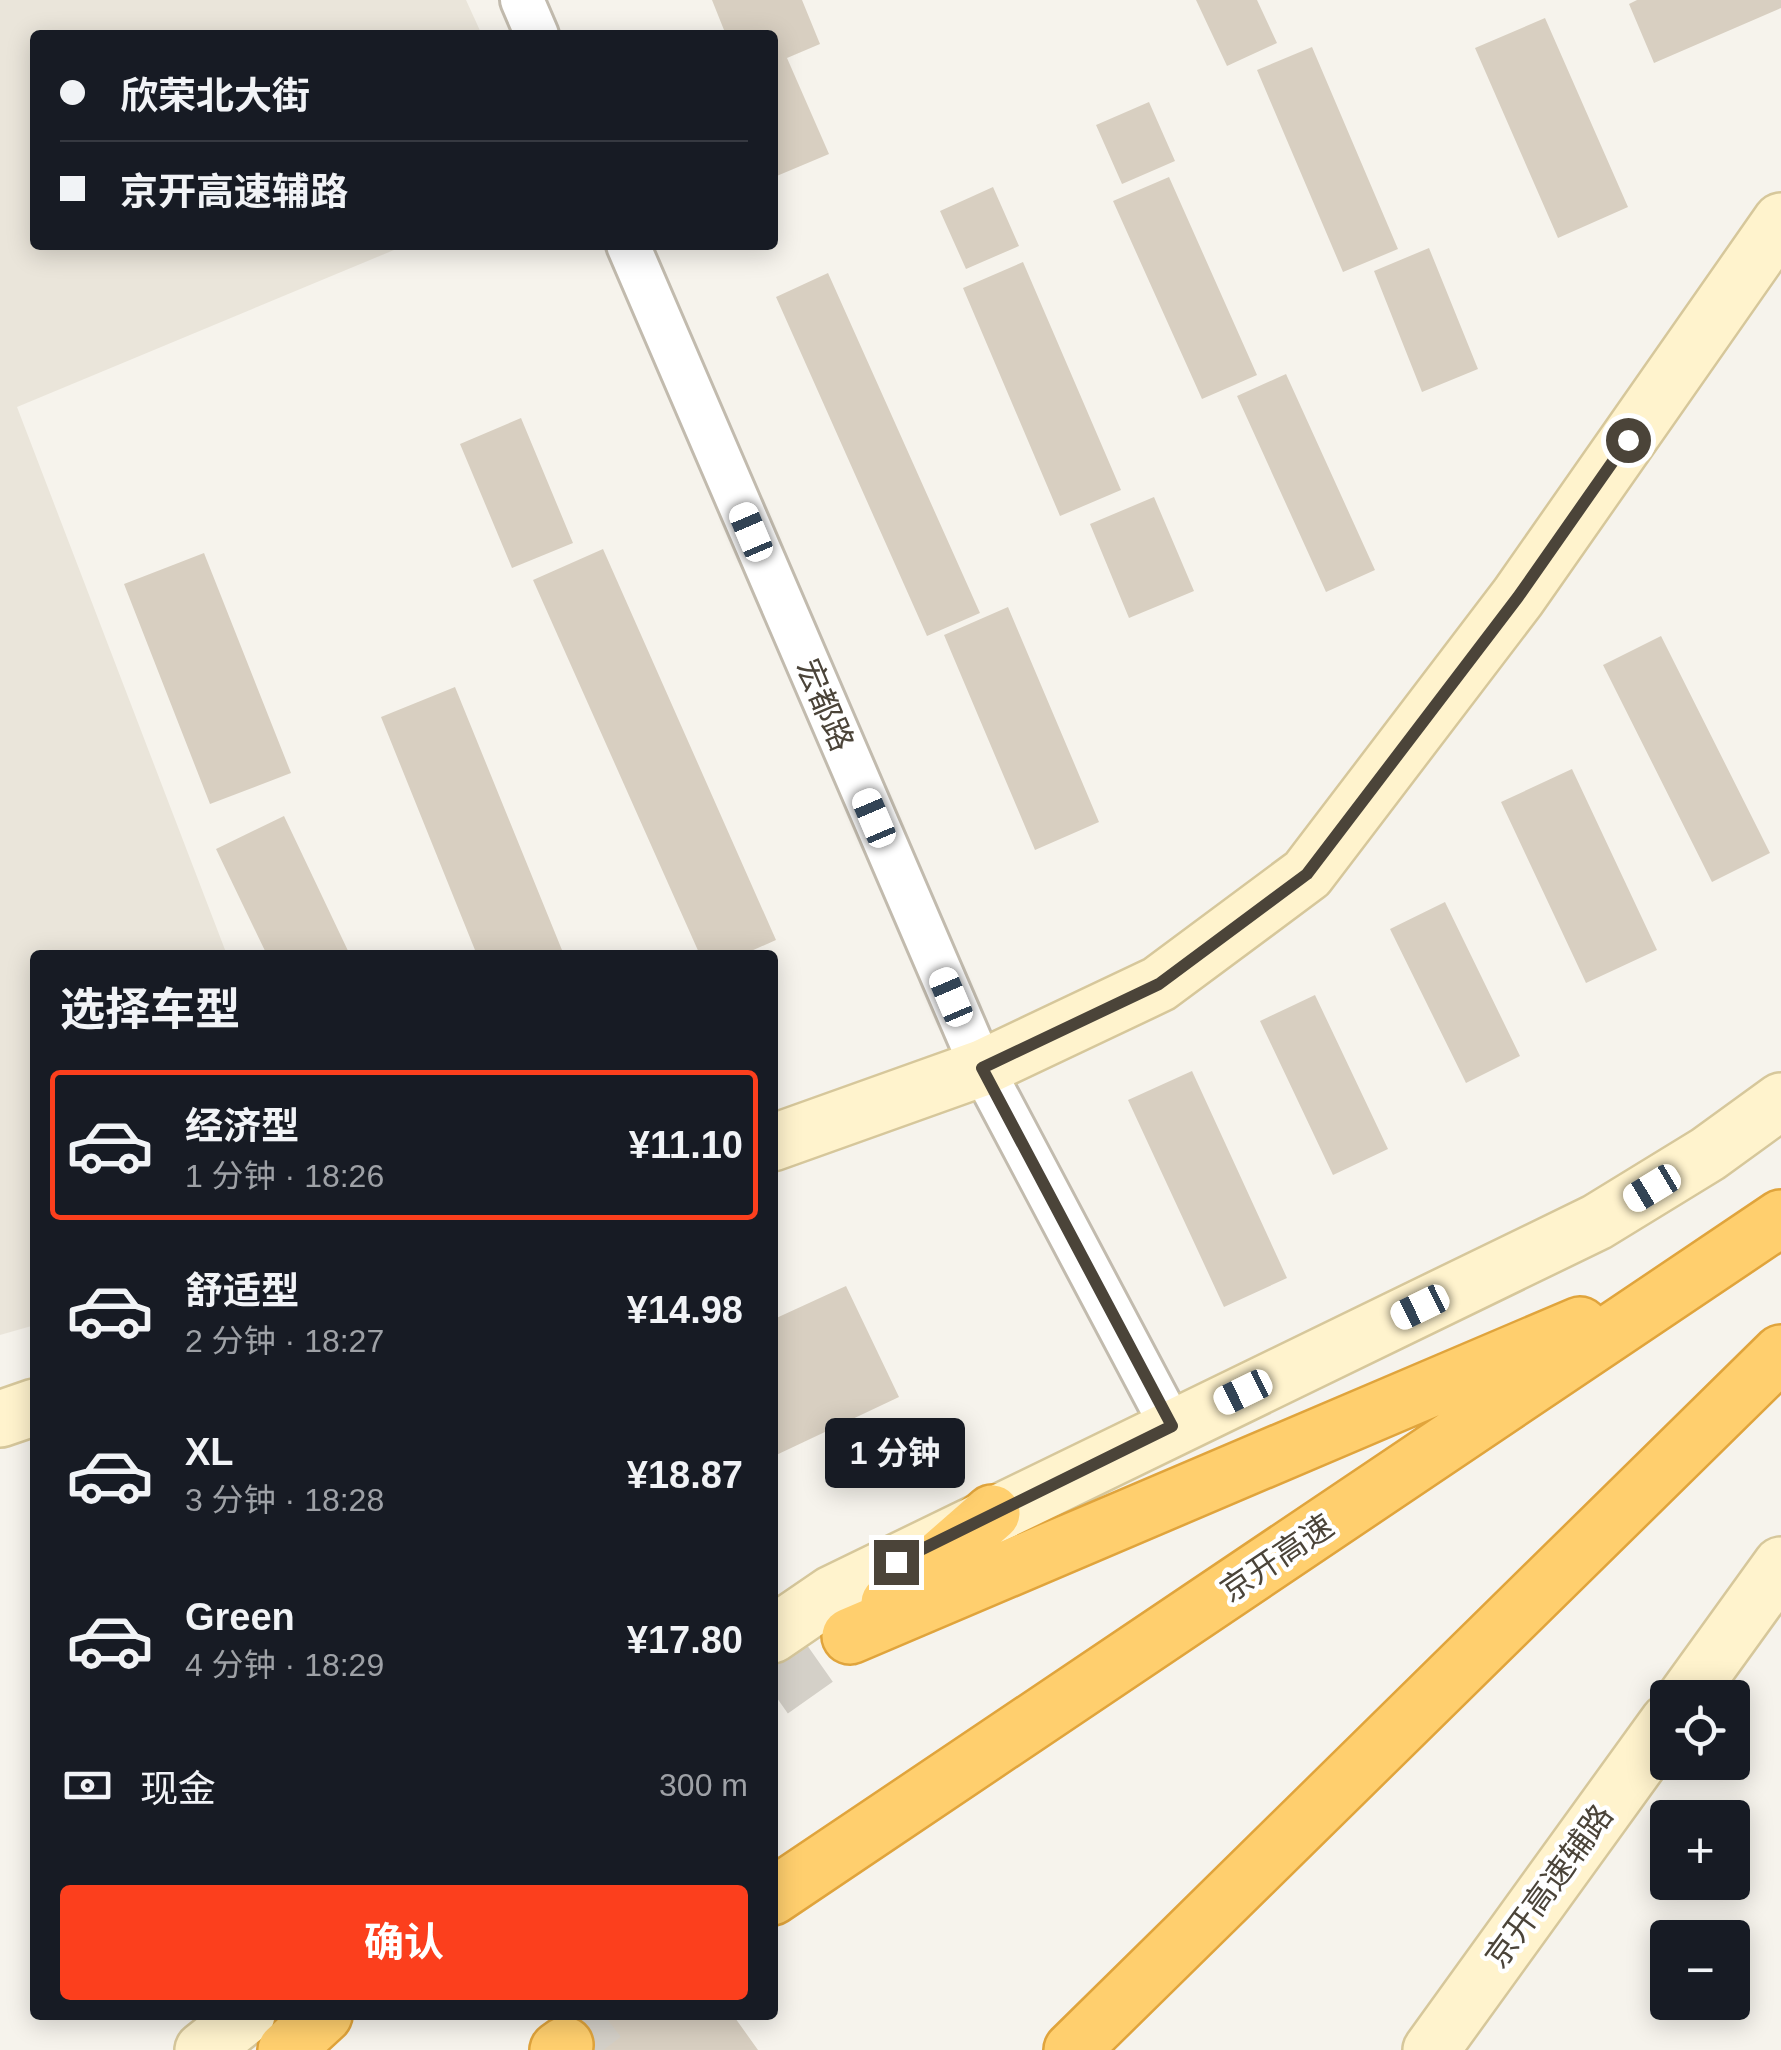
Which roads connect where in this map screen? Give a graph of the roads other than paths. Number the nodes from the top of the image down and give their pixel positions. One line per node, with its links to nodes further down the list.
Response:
1 (522, 0): 2 (street)
2 (535, 30)
3 (1781, 221): 5 (main road)
4 (630, 250): 5 (street, 宏都路)
5 (982, 1068): 7 (main road); 13 (street, 宏都路)
6 (1781, 1101): 13 (main road)
7 (778, 1141)
8 (1781, 1218): 9 (highway, 京开高速)
9 (1698, 1274): 14 (highway); 19 (highway, 京开高速)
10 (1781, 1354): 24 (highway)
11 (30, 1409): 12 (main road)
12 (0, 1420)
13 (1172, 1426): 14 (main road)
14 (992, 1513): 16 (main road)
15 (1781, 1565): 17 (main road)
16 (778, 1631)
17 (1699, 1680)
18 (1650, 1747): 25 (main road, 京开高速辅路)
19 (778, 1893)
20 (241, 2020): 22 (main road)
21 (319, 2020): 23 (highway)
22 (203, 2050)
23 (286, 2050)
24 (1072, 2050)
25 (1430, 2050)

